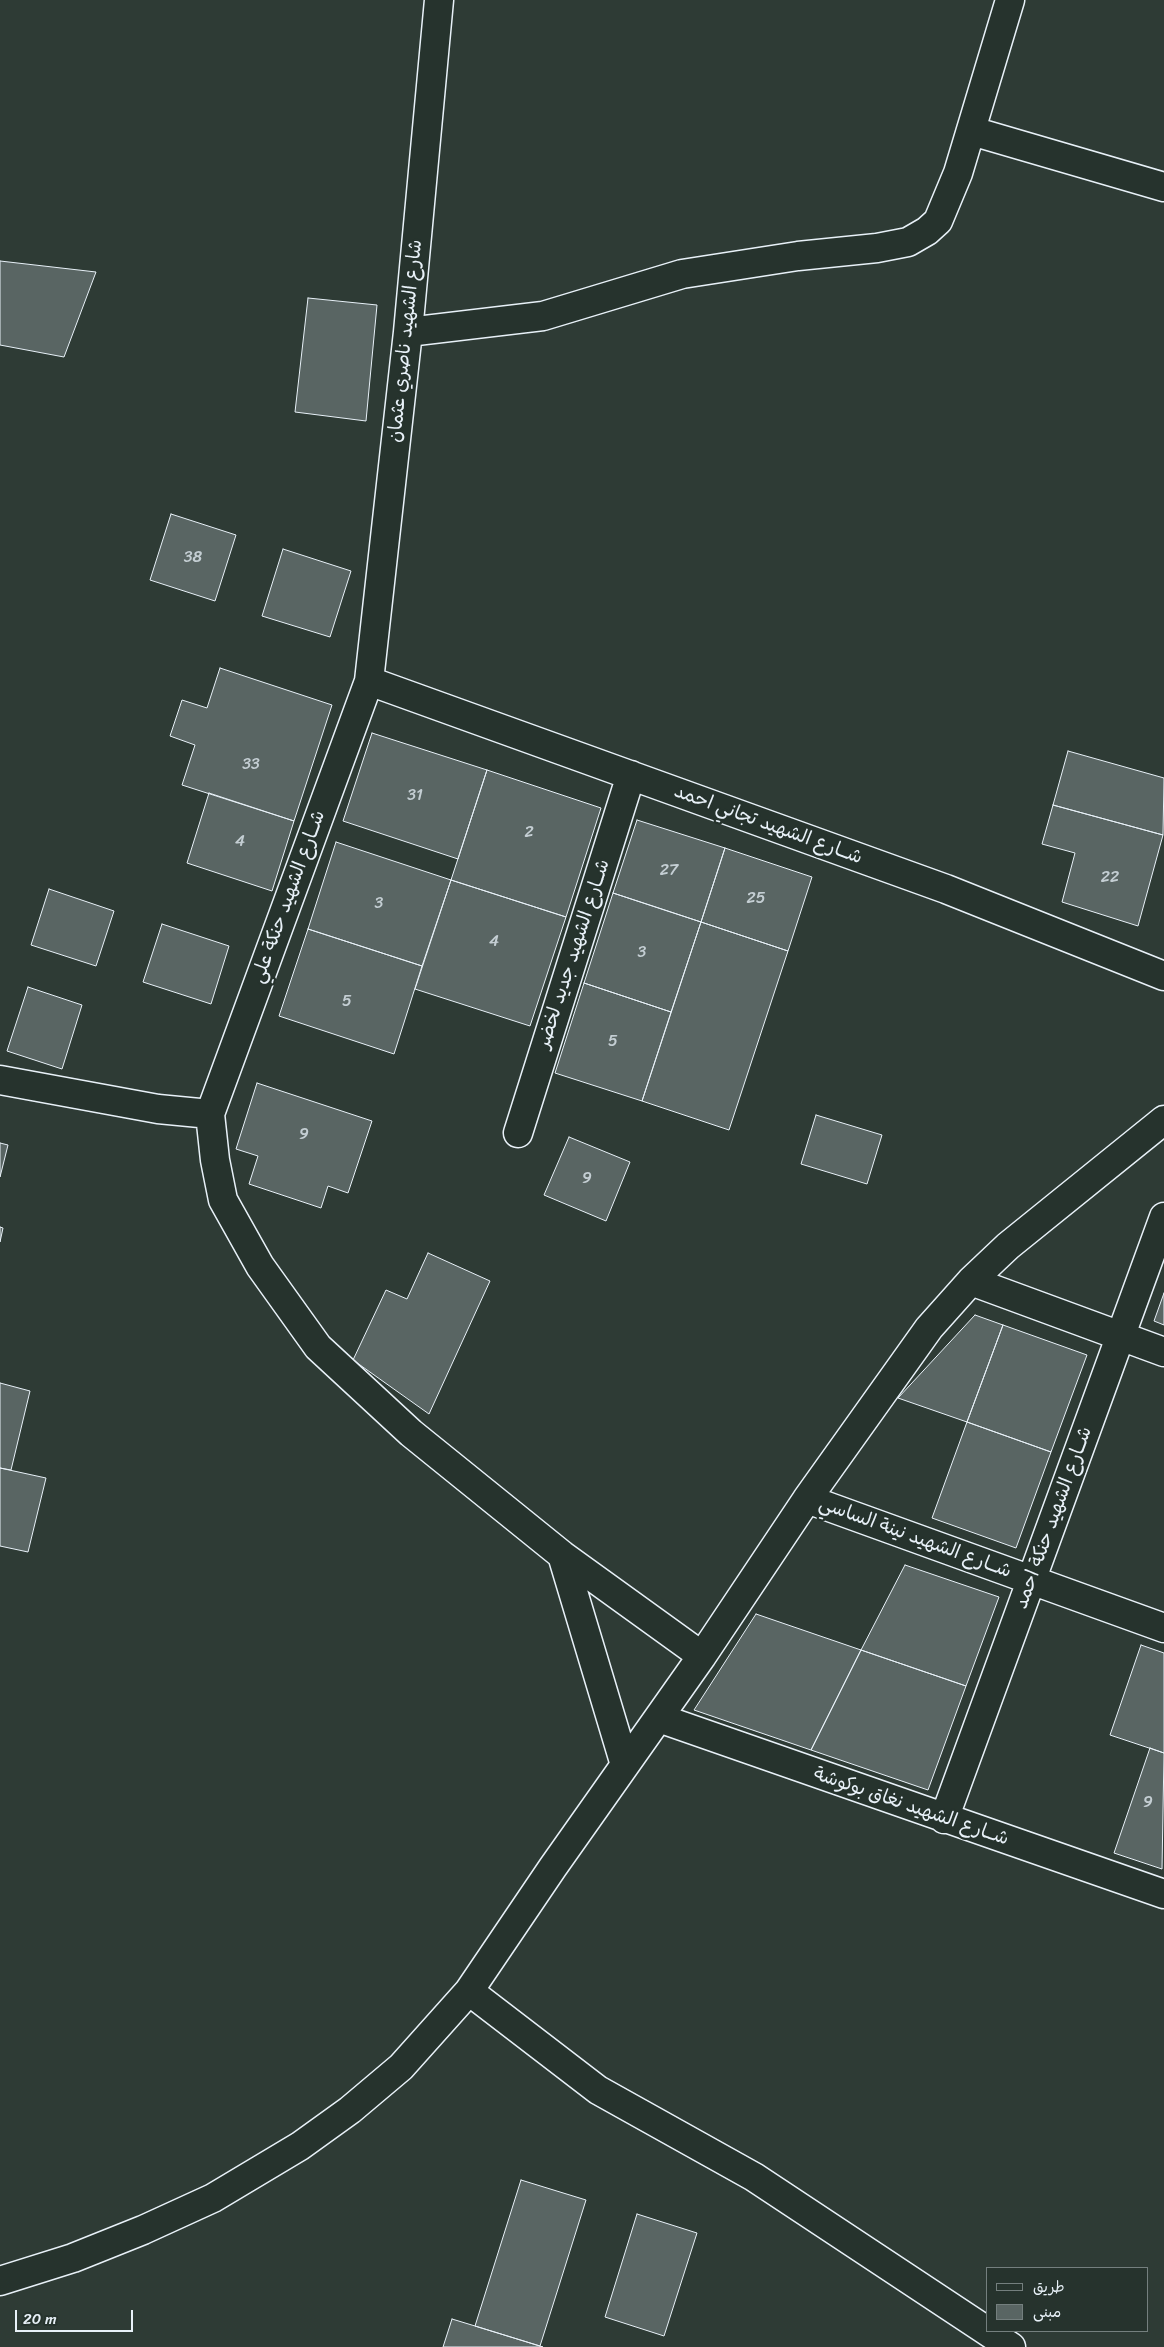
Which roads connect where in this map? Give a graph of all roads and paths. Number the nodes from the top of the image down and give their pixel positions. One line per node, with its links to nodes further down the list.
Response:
1 (438, 0): 5 (street, شارع الشهيد ناصري عثمان)
2 (1010, 0): 3 (street)
3 (972, 131): 4 (street); 5 (street)
4 (1164, 187)
5 (408, 332): 6 (street, شارع الشهيد ناصري عثمان)
6 (369, 681): 7 (street, شــارع الشهيد تجاني احمد); 10 (street, شــارع الشهيد حنكة علي)
7 (631, 775): 8 (street, شــارع الشهيد تجاني احمد); 12 (street, شــارع الشهيد جديد لخضر)
8 (1164, 976)
9 (0, 1080): 10 (street)
10 (210, 1114): 18 (street)
11 (1164, 1120): 14 (street)
12 (518, 1133)
13 (1164, 1217): 15 (street, شــارع الشهيد حنكة احمد)
14 (972, 1281): 15 (street); 17 (street)
15 (1121, 1336): 16 (street); 19 (street, شــارع الشهيد حنكة احمد)
16 (1164, 1352)
17 (808, 1499): 19 (street, شــارع الشهيد نينة الساسي); 21 (street)
18 (562, 1555): 21 (street); 23 (street)
19 (1031, 1580): 20 (street, شــارع الشهيد نينة الساسي); 24 (street, شــارع الشهيد حنكة احمد)
20 (1164, 1628)
21 (702, 1656): 22 (street)
22 (659, 1718): 23 (street); 24 (street, شــارع الشهيد نغاق بوكوشة)
23 (625, 1765): 26 (street)
24 (944, 1819): 25 (street, شــارع الشهيد نغاق بوكوشة)
25 (1164, 1894)
26 (468, 1991): 27 (street); 28 (street)
27 (0, 2281)
28 (986, 2330)
29 (988, 2332): 30 (street)
30 (1011, 2347)

